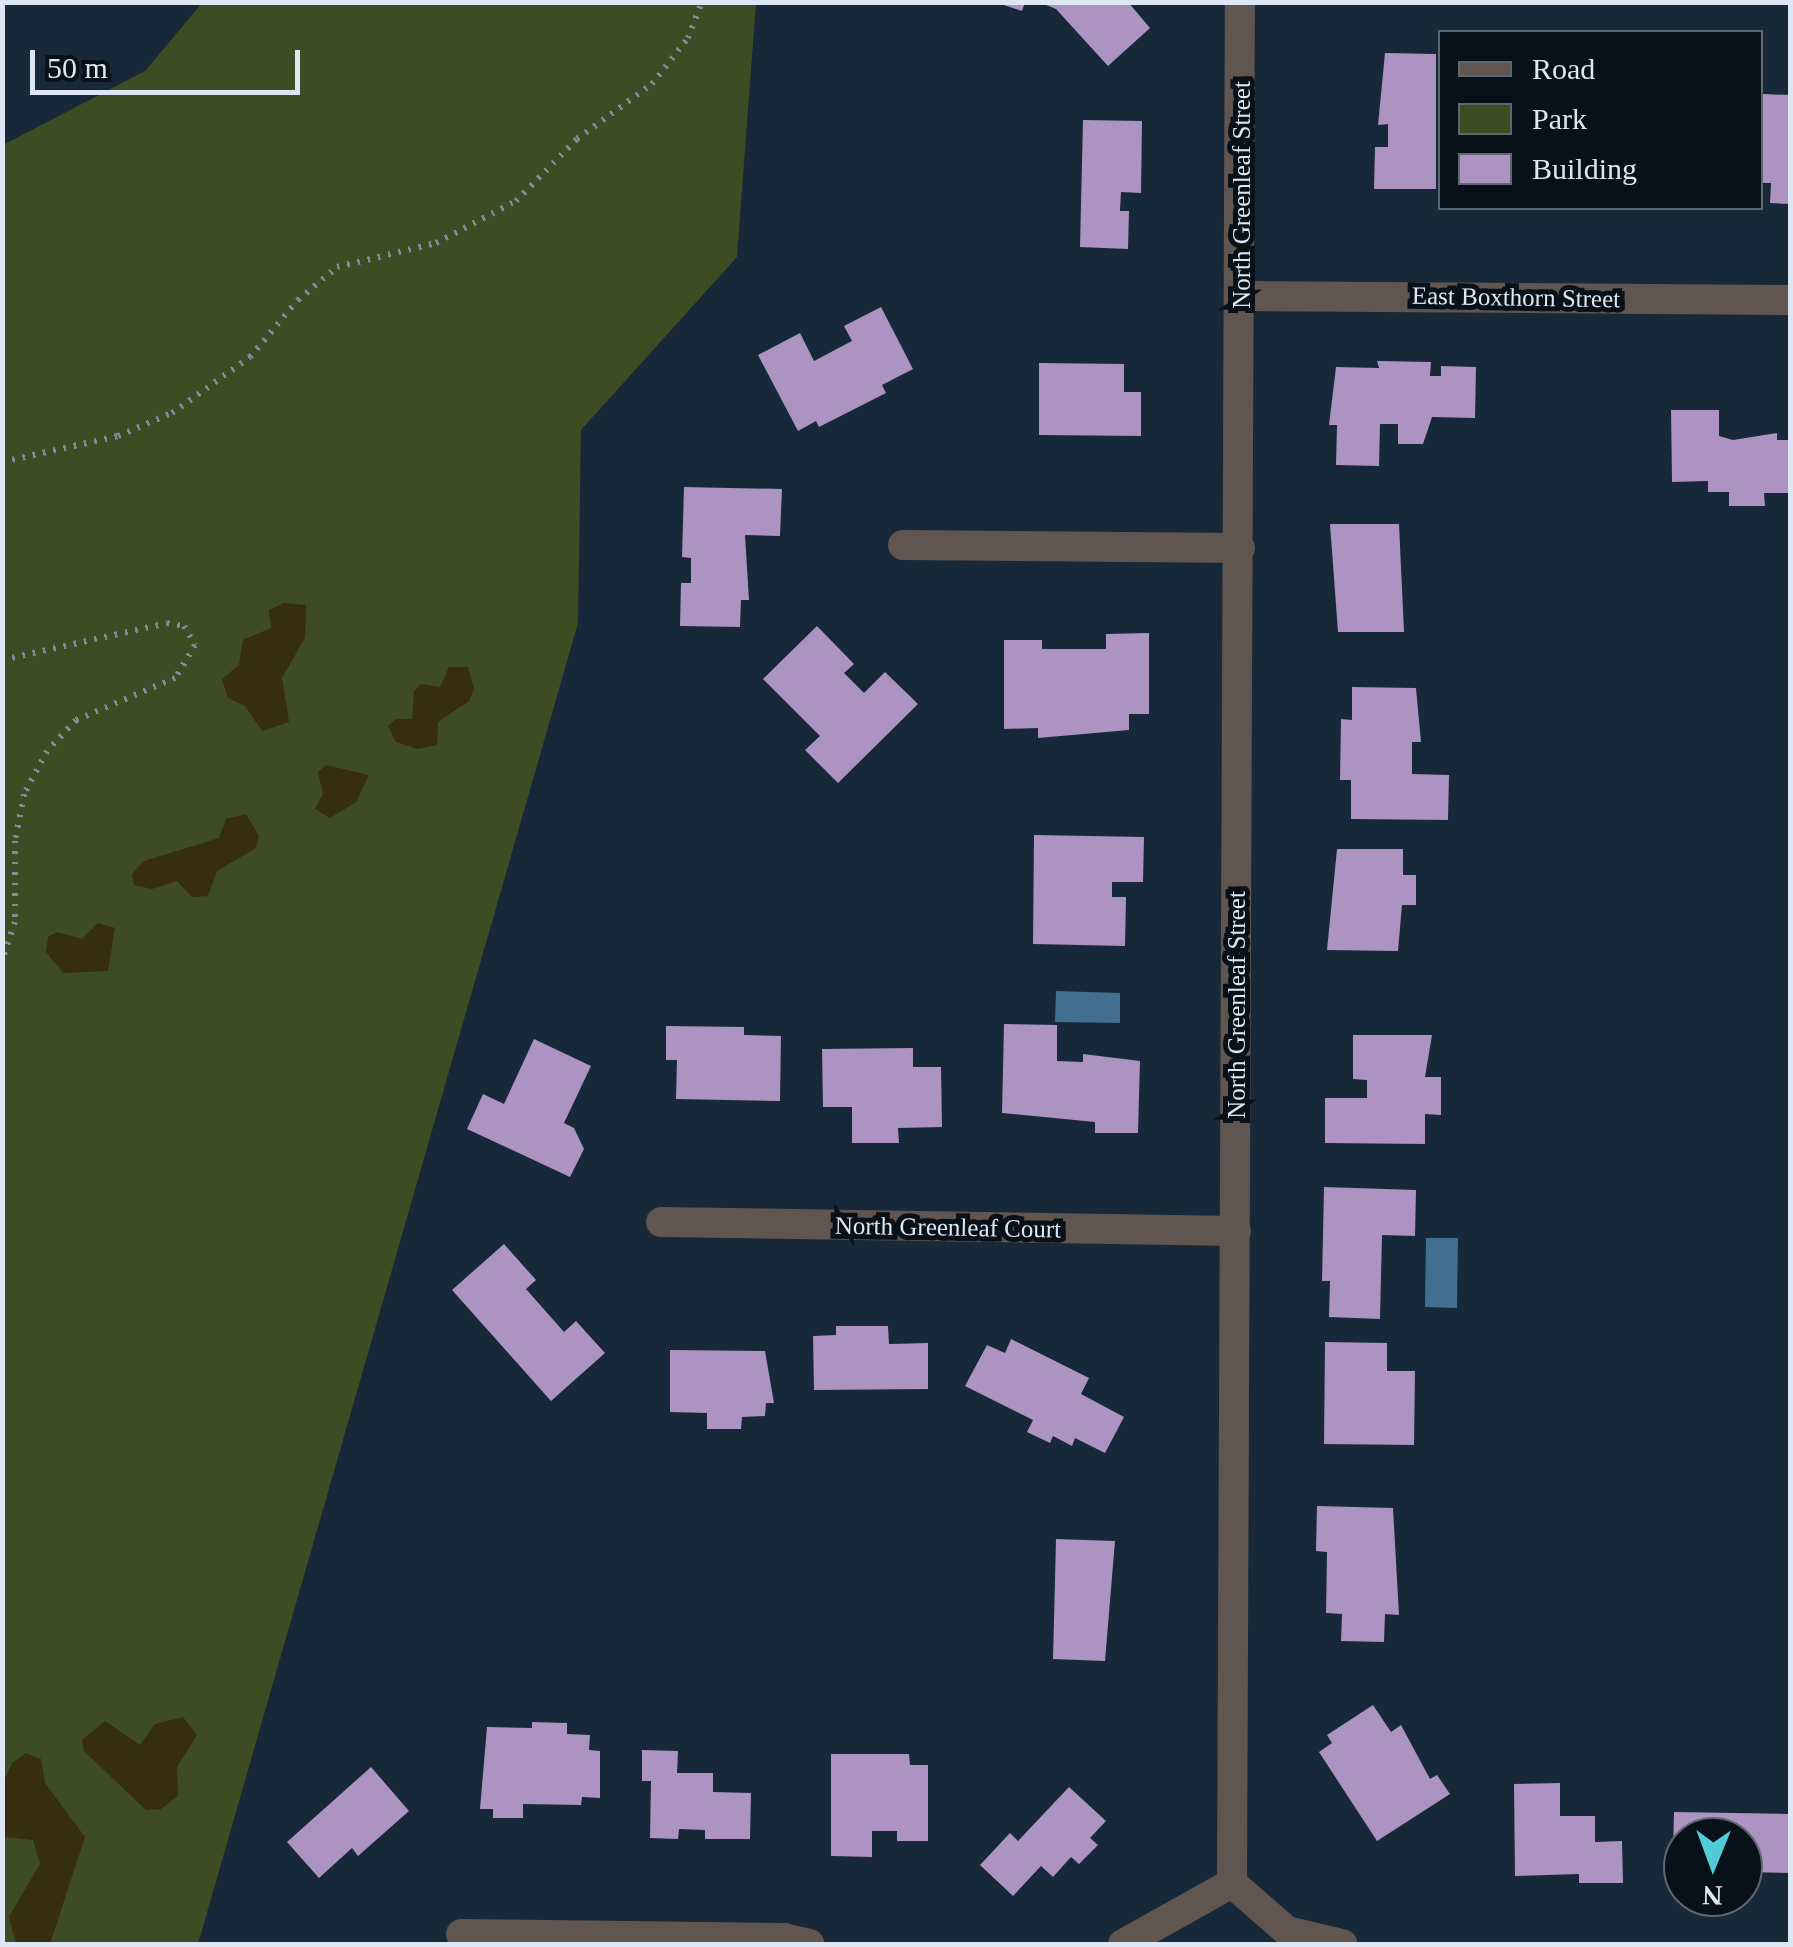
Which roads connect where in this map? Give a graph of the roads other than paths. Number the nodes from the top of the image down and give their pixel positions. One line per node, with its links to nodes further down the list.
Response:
1 (1240, 2): 2 (street, North Greenleaf Street)
2 (1242, 296): 3 (street, East Boxthorn Street); 5 (street, North Greenleaf Street)
3 (1790, 300)
4 (904, 544): 5 (street)
5 (1240, 548): 7 (street, North Greenleaf Street)
6 (661, 1222): 7 (street, North Greenleaf Court)
7 (1236, 1231): 8 (street, North Greenleaf Street)
8 (1232, 1883): 11 (street); 12 (street)
9 (461, 1934): 10 (street)
10 (809, 1944)
11 (1123, 1944)
12 (1342, 1944)

